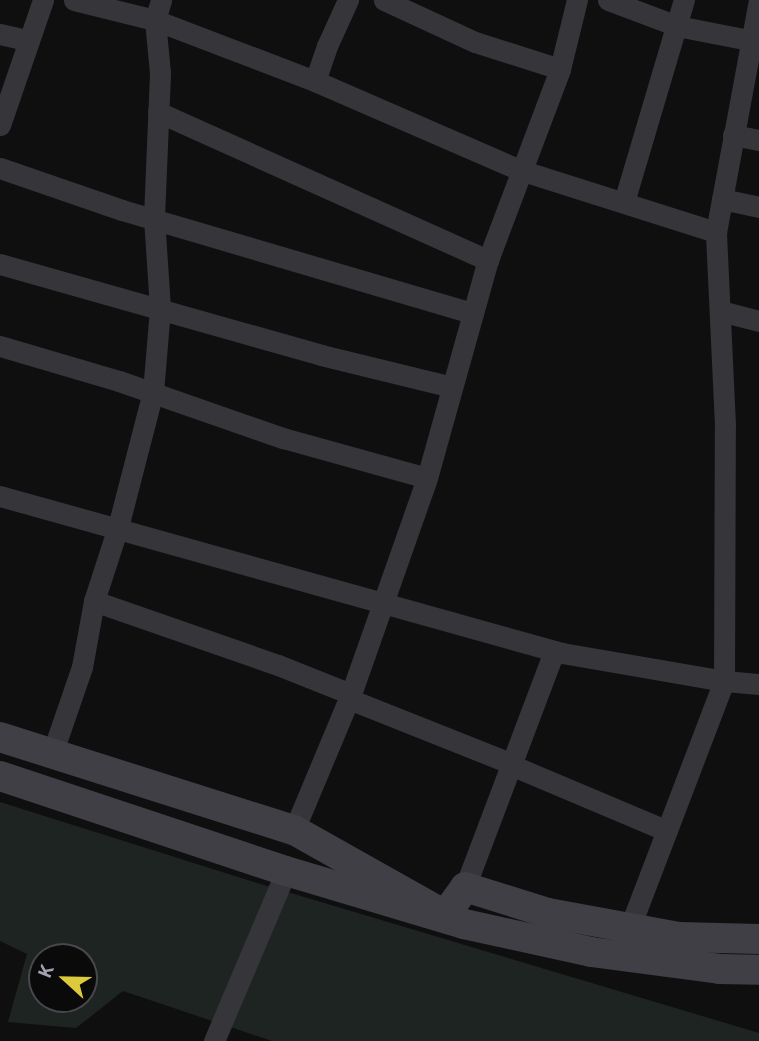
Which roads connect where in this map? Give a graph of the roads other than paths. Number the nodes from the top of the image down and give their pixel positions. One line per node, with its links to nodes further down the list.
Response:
1 (43, 0): 12 (street)
2 (74, 0): 9 (street)
3 (348, 0): 15 (street)
4 (384, 0): 14 (street)
5 (577, 0): 14 (street)
6 (608, 0): 10 (street)
7 (684, 0): 10 (street)
8 (759, 0): 13 (street)
9 (158, 10): 15 (street); 16 (street)
10 (677, 26): 13 (street); 23 (street)
11 (0, 34): 12 (street)
12 (27, 40): 17 (street)
13 (755, 41): 18 (street)
14 (560, 69): 21 (street)
15 (315, 81): 21 (street)
16 (158, 112): 25 (street); 27 (street)
17 (0, 125)
18 (733, 135): 19 (street); 22 (street)
19 (759, 140)
20 (0, 168): 25 (street)
21 (520, 170): 23 (street); 27 (street)
22 (722, 199): 24 (street); 26 (street)
23 (624, 202): 26 (street)
24 (759, 207)
25 (154, 217): 29 (street); 31 (street)
26 (716, 232): 30 (street)
27 (488, 260): 31 (street)
28 (0, 264): 29 (street)
29 (160, 308): 34 (street); 35 (street)
30 (720, 311): 32 (street); 42 (street)
31 (473, 313): 34 (street)
32 (759, 321)
33 (0, 346): 35 (street)
34 (452, 387): 36 (street)
35 (153, 393): 36 (street); 38 (street)
36 (427, 478): 40 (street)
37 (0, 496): 38 (street)
38 (118, 527): 39 (street); 40 (street)
39 (94, 601): 44 (street); 46 (street)
40 (383, 604): 41 (street); 44 (street)
41 (554, 651): 42 (street); 47 (street)
42 (724, 681): 43 (street); 50 (street)
43 (759, 684)
44 (350, 696): 47 (street); 49 (street)
45 (0, 737): 46 (main road)
46 (52, 754): 49 (main road)
47 (512, 764): 50 (street); 52 (street)
48 (0, 776): 51 (main road)
49 (294, 830): 52 (main road)
50 (667, 831): 53 (street)
51 (286, 871): 55 (main road); 56 (street)
52 (466, 887): 53 (main road)
53 (630, 927): 54 (main road)
54 (759, 939)
55 (759, 970)
56 (214, 1041)

